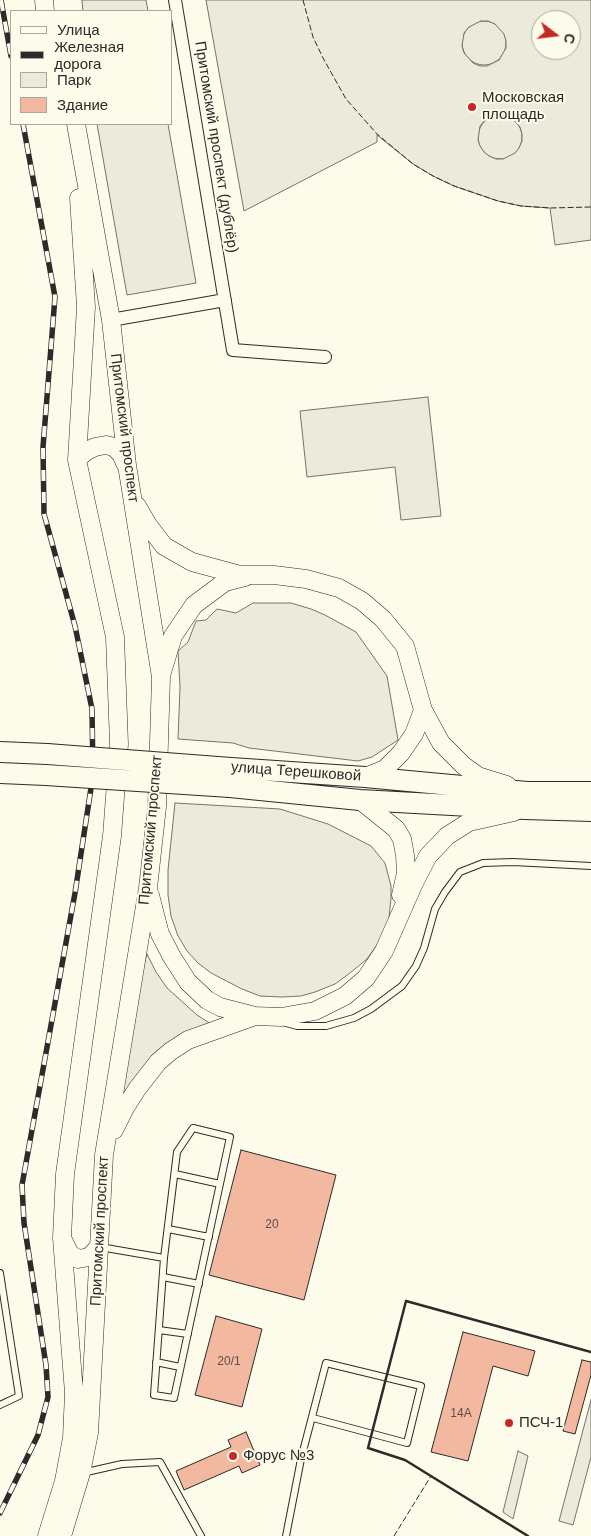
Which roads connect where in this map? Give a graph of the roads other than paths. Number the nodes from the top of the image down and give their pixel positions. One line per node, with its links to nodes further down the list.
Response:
1 (175, 0): 4 (street, Притомский проспект (дублёр))
2 (65, 125): 7 (main road, Притомский проспект)
3 (76, 125): 5 (main road, Притомский проспект)
4 (225, 300): 5 (street); 6 (street, Притомский проспект (дублёр))
5 (111, 320): 8 (main road, Притомский проспект)
6 (325, 356)
7 (77, 460): 8 (main road); 29 (main road, Притомский проспект)
8 (127, 465): 9 (main road, Притомский проспект)
9 (132, 497): 10 (main road); 11 (main road, Притомский проспект)
10 (250, 576): 11 (main road); 12 (main road)
11 (161, 677): 22 (main road, Притомский проспект)
12 (423, 710): 16 (main road); 19 (main road)
13 (0, 752): 15 (main road, улица Терешковой, bridge)
14 (0, 773): 15 (main road, улица Терешковой, bridge)
15 (230, 777): 16 (main road, улица Терешковой); 18 (main road, улица Терешковой)
16 (365, 777): 19 (main road, улица Терешковой)
17 (591, 792): 19 (main road, улица Терешковой)
18 (360, 800): 19 (main road, улица Терешковой); 23 (main road)
19 (526, 801): 20 (main road, улица Терешковой); 23 (main road)
20 (591, 811)
21 (591, 866): 24 (lane)
22 (148, 888): 24 (main road); 25 (main road, Притомский проспект)
23 (394, 930): 24 (main road)
24 (255, 1016): 25 (main road)
25 (104, 1154): 31 (main road, Притомский проспект)
26 (175, 1174): 27 (lane); 27 (lane); 28 (lane)
27 (220, 1184): 30 (lane)
28 (168, 1229): 30 (lane); 32 (lane)
29 (62, 1238): 31 (main road); 43 (main road, Притомский проспект)
30 (209, 1238): 35 (lane)
31 (99, 1247): 32 (lane); 42 (main road, Притомский проспект)
32 (164, 1258): 34 (lane)
33 (0, 1273): 40 (lane)
34 (163, 1277): 35 (lane); 36 (lane)
35 (199, 1284): 37 (lane)
36 (159, 1330): 37 (lane); 38 (lane)
37 (188, 1334): 39 (lane)
38 (156, 1362): 39 (lane); 39 (lane)
39 (180, 1366)
40 (0, 1405)
41 (313, 1418): 41 (lane); 46 (lane)
42 (81, 1473): 44 (main road, Притомский проспект); 45 (lane)
43 (47, 1536)
44 (62, 1536)
45 (201, 1536)
46 (286, 1536)

